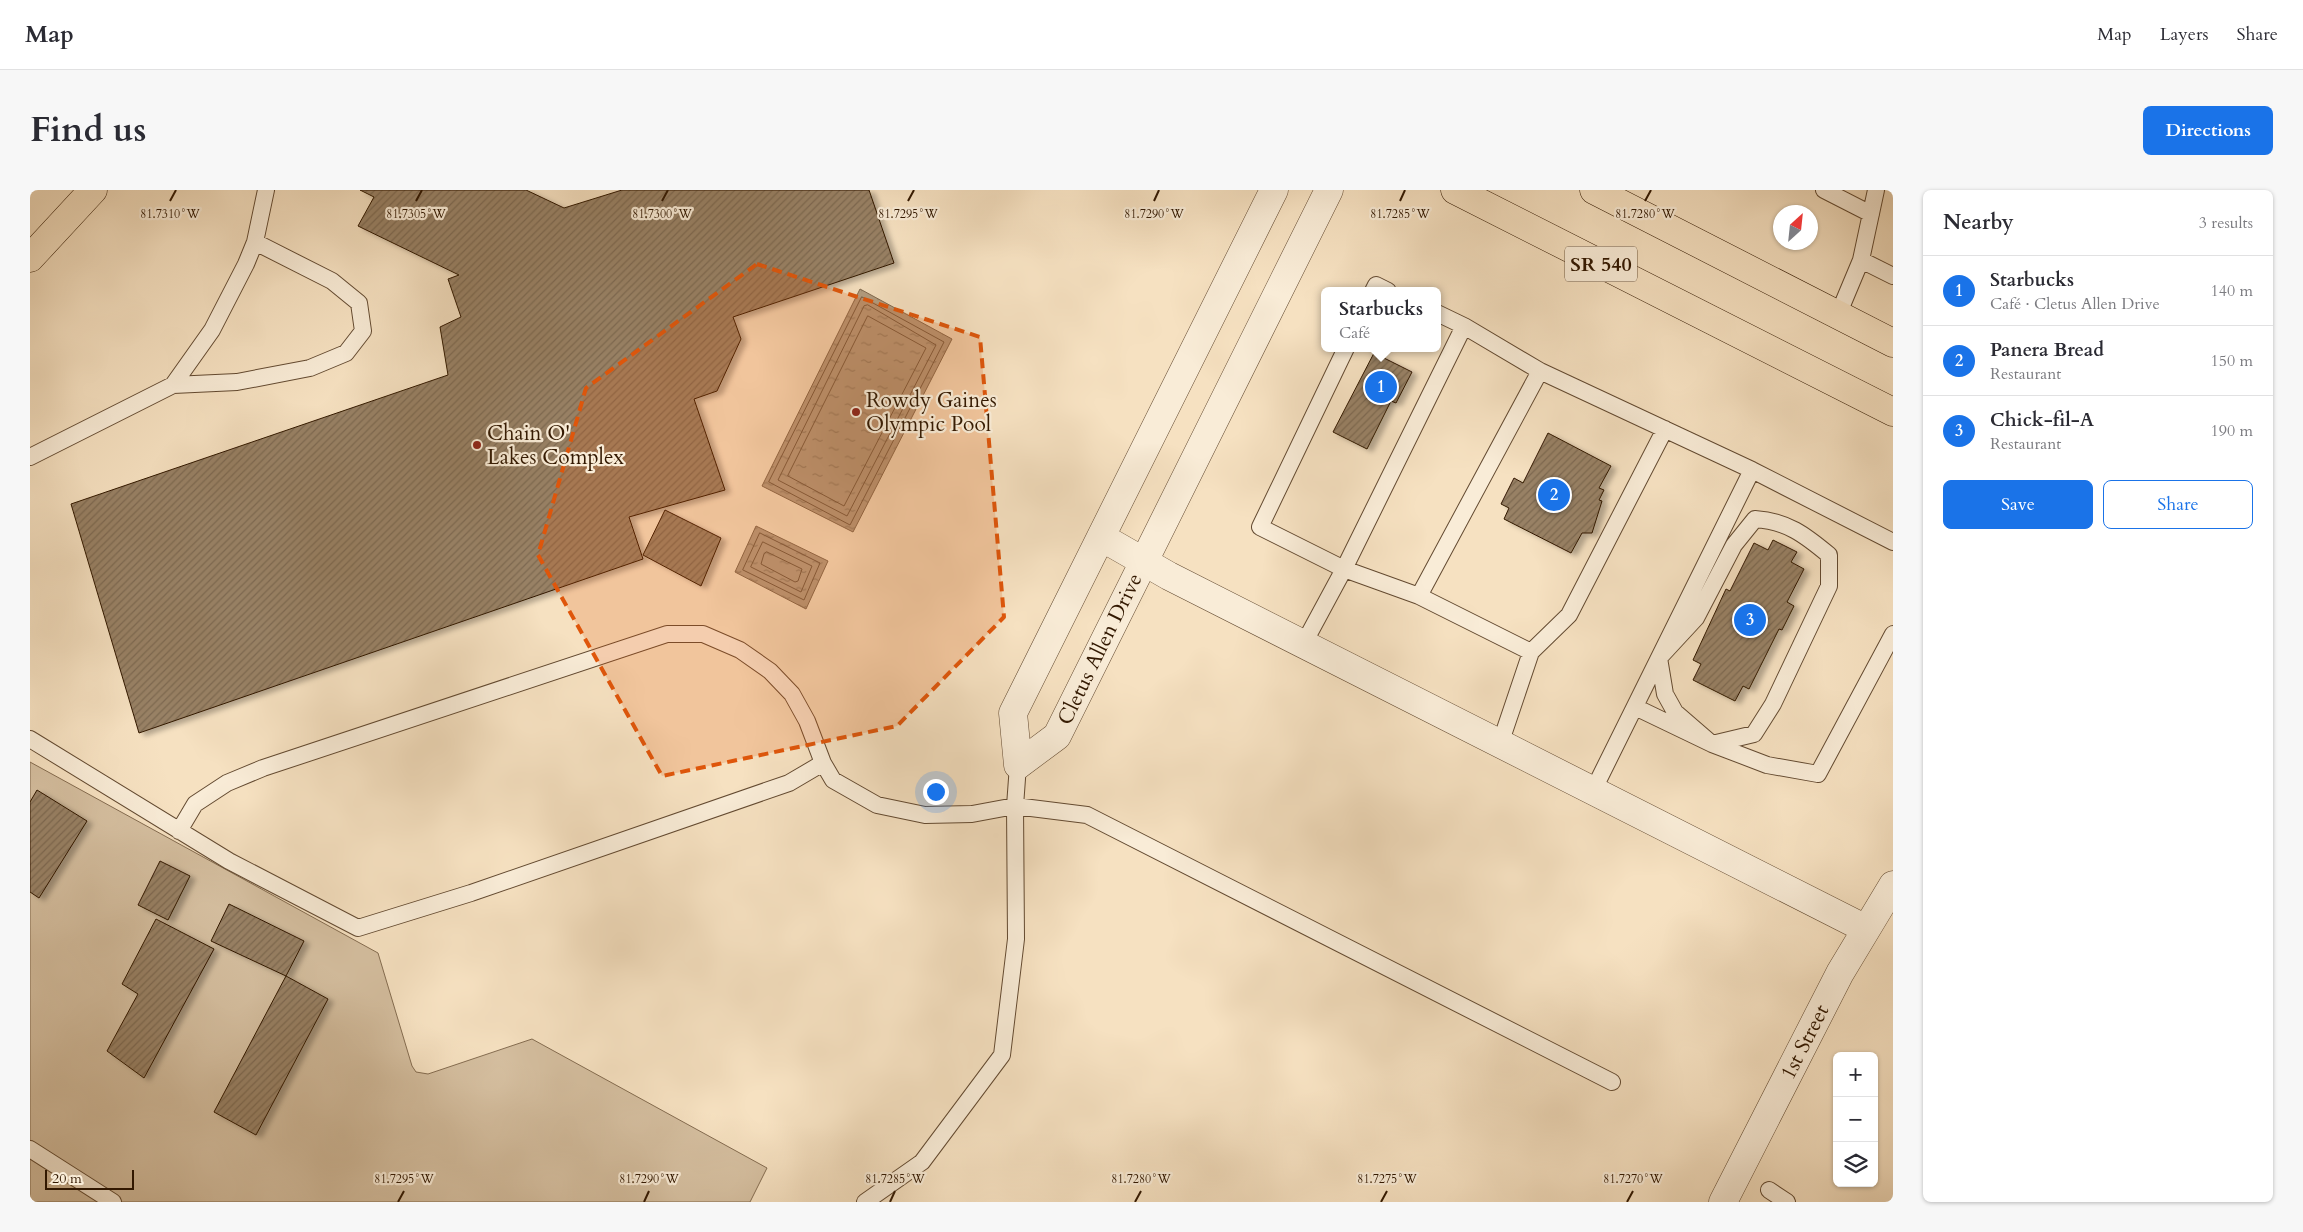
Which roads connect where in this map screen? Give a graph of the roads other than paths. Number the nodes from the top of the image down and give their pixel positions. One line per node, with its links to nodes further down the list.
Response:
1 (93, 190): 11 (main road)
2 (266, 190): 10 (lane)
3 (1274, 190): 25 (street)
4 (1329, 190): 27 (street, Cletus Allen Drive)
5 (1455, 190): 21 (main road, SR 540)
6 (1594, 190): 14 (main road, SR 540)
7 (1824, 190): 9 (lane)
8 (1876, 190): 9 (lane)
9 (1871, 214): 12 (lane)
10 (255, 242): 20 (lane); 20 (lane)
11 (30, 258)
12 (1861, 260): 13 (lane); 14 (lane)
13 (1893, 276)
14 (1838, 315): 17 (main road, SR 540)
15 (1441, 316): 16 (lane)
16 (1464, 326): 19 (lane); 28 (lane)
17 (1893, 343)
18 (1344, 352): 28 (lane)
19 (1540, 371): 22 (lane); 29 (lane)
20 (173, 385): 23 (lane)
21 (1893, 412)
22 (1665, 430): 24 (lane); 32 (lane)
23 (30, 458)
24 (1752, 470): 26 (lane); 33 (lane)
25 (1101, 537): 27 (street); 39 (street)
26 (1893, 542)
27 (1143, 561): 31 (street); 39 (street, Cletus Allen Drive)
28 (1344, 569): 29 (lane); 31 (lane)
29 (1419, 596): 32 (lane)
30 (1893, 634): 37 (lane)
31 (1304, 644): 36 (street)
32 (1532, 652): 36 (lane)
33 (1659, 658): 34 (lane); 37 (lane); 37 (lane)
34 (1635, 707): 37 (lane); 40 (lane)
35 (30, 739): 42 (lane)
36 (1500, 744): 40 (street)
37 (1712, 744)
38 (823, 763): 41 (lane); 42 (lane); 42 (lane)
39 (1018, 765): 41 (lane)
40 (1593, 791): 44 (street)
41 (1015, 806): 45 (lane); 49 (lane)
42 (179, 831)
43 (1893, 885): 44 (street, 1st Street)
44 (1866, 929): 50 (street, 1st Street)
45 (1612, 1082)
46 (30, 1150): 48 (lane)
47 (1769, 1190): 51 (lane)
48 (113, 1202)
49 (865, 1202)
50 (1723, 1202)
51 (1787, 1202)

